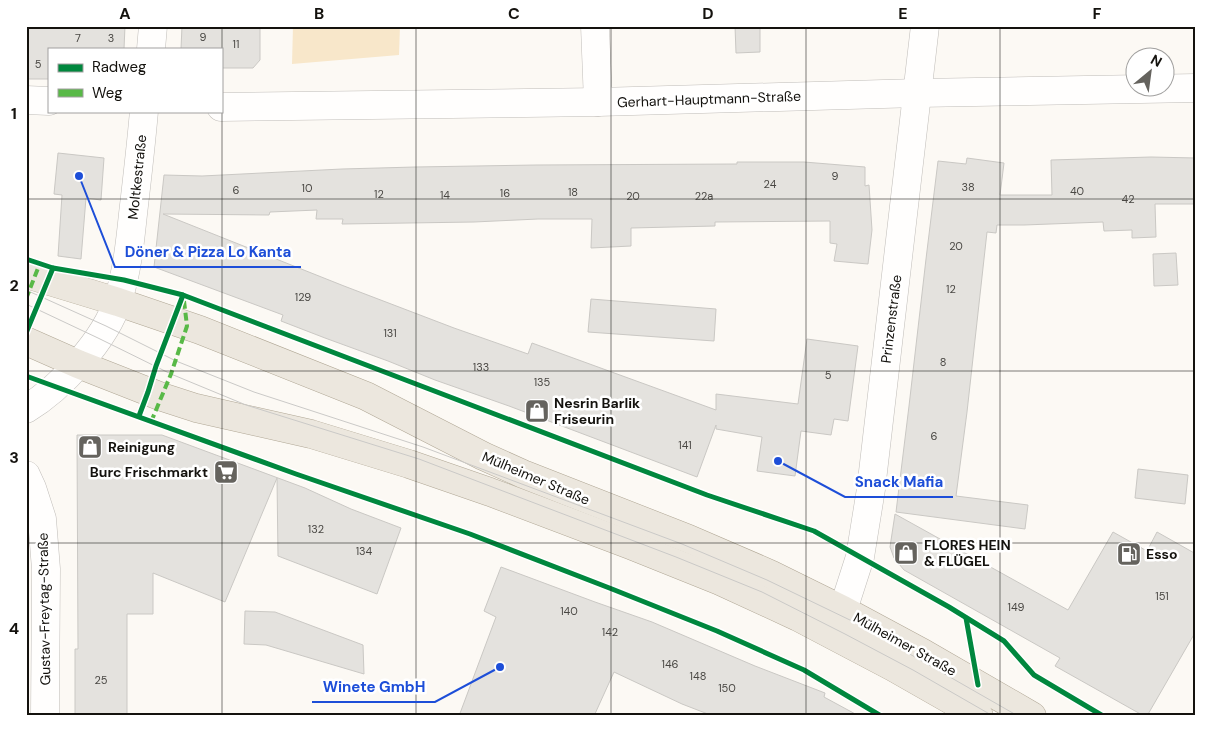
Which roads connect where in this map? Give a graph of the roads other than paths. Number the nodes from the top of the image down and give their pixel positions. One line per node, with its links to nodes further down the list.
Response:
1 (153, 26): 4 (street)
2 (595, 26): 9 (street)
3 (925, 26): 6 (street, Prinzenstraße)
4 (150, 48)
5 (1196, 88): 6 (street, Gerhart-Hauptmann-Straße)
6 (918, 93): 9 (street, Gerhart-Hauptmann-Straße); 18 (street, Prinzenstraße)
7 (26, 100): 8 (street)
8 (48, 101)
9 (598, 102): 10 (street, Gerhart-Hauptmann-Straße)
10 (222, 108)
11 (144, 112): 13 (street, Moltkestraße)
12 (26, 274): 13 (main road, Mülheimer Straße)
13 (118, 302): 15 (street, Moltkestraße); 18 (main road, Mülheimer Straße)
14 (26, 341): 15 (main road, Mülheimer Straße)
15 (78, 364): 16 (street, Moltkestraße); 19 (main road, Mülheimer Straße)
16 (26, 409)
17 (26, 475): 20 (street, Gustav-Freytag-Straße)
18 (843, 610): 19 (main road, Mülheimer Straße)
19 (970, 706): 21 (main road, Mülheimer Straße)
20 (45, 716)
21 (1032, 716)

